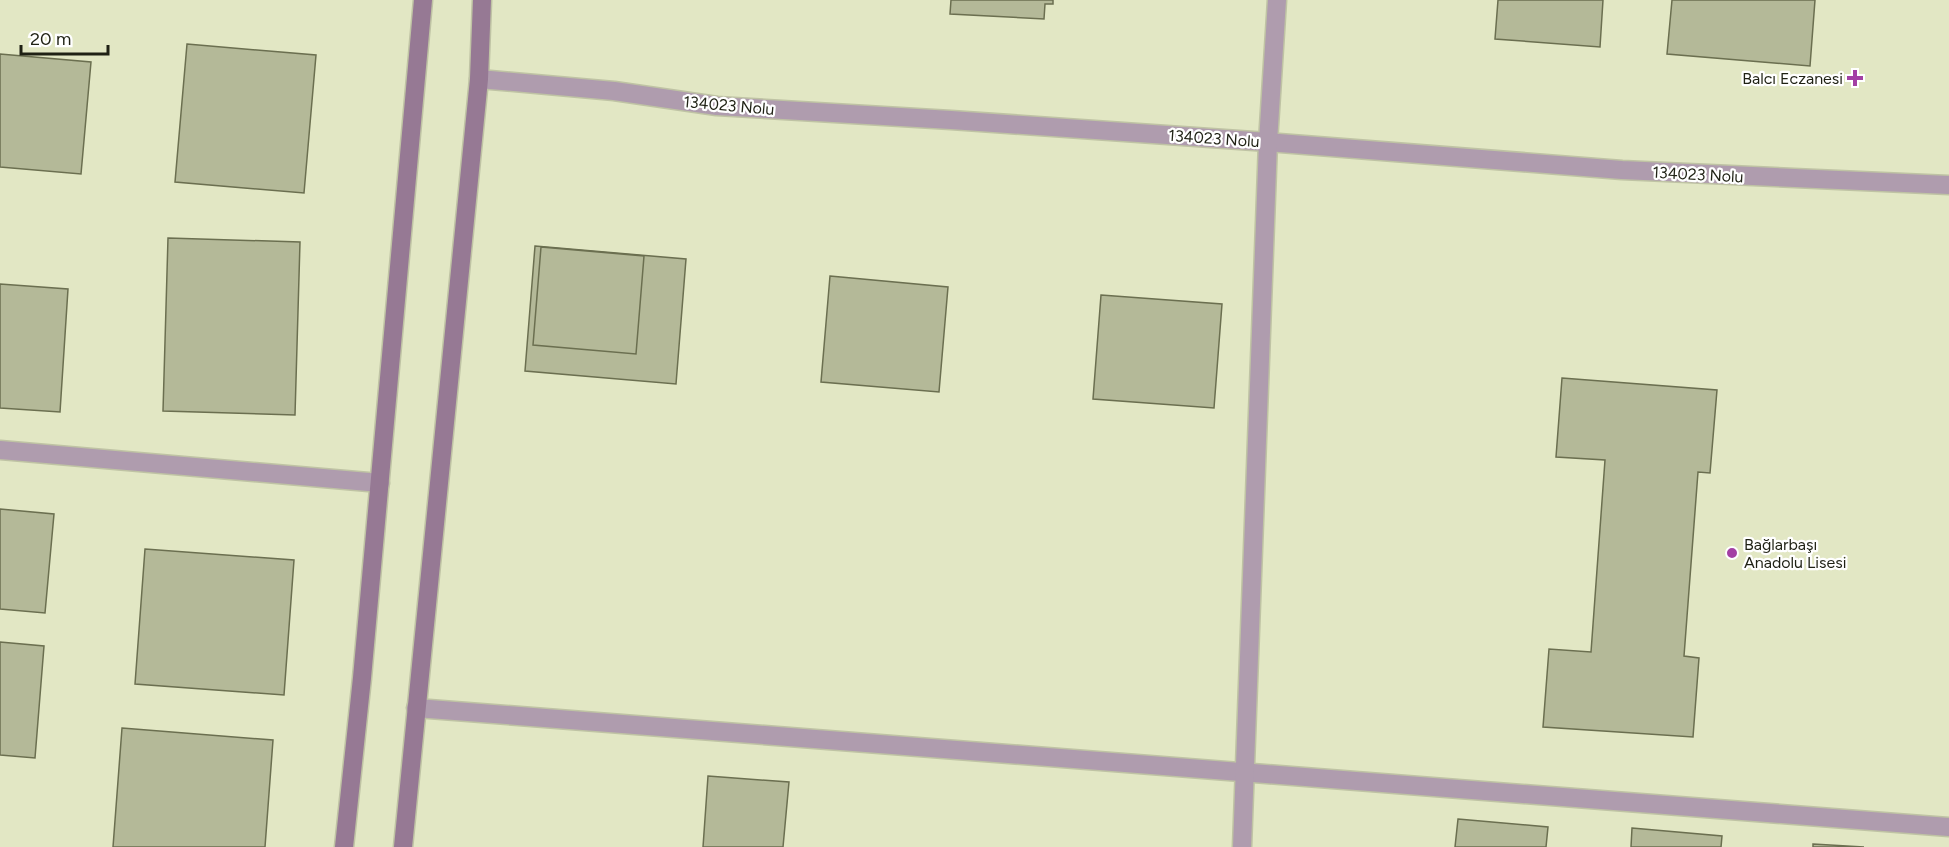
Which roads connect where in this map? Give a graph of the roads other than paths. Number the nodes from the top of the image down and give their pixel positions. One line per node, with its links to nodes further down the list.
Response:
1 (423, 0): 8 (main road)
2 (482, 0): 4 (main road)
3 (1277, 0): 5 (street)
4 (479, 79): 5 (street, 134023 Nolu); 9 (main road)
5 (1268, 142): 6 (street, 134023 Nolu); 10 (street)
6 (1949, 185)
7 (0, 450): 8 (street)
8 (380, 483): 12 (main road)
9 (416, 708): 10 (street); 13 (main road)
10 (1246, 772): 11 (street); 14 (street)
11 (1949, 827)
12 (345, 847)
13 (403, 847)
14 (1242, 847)

